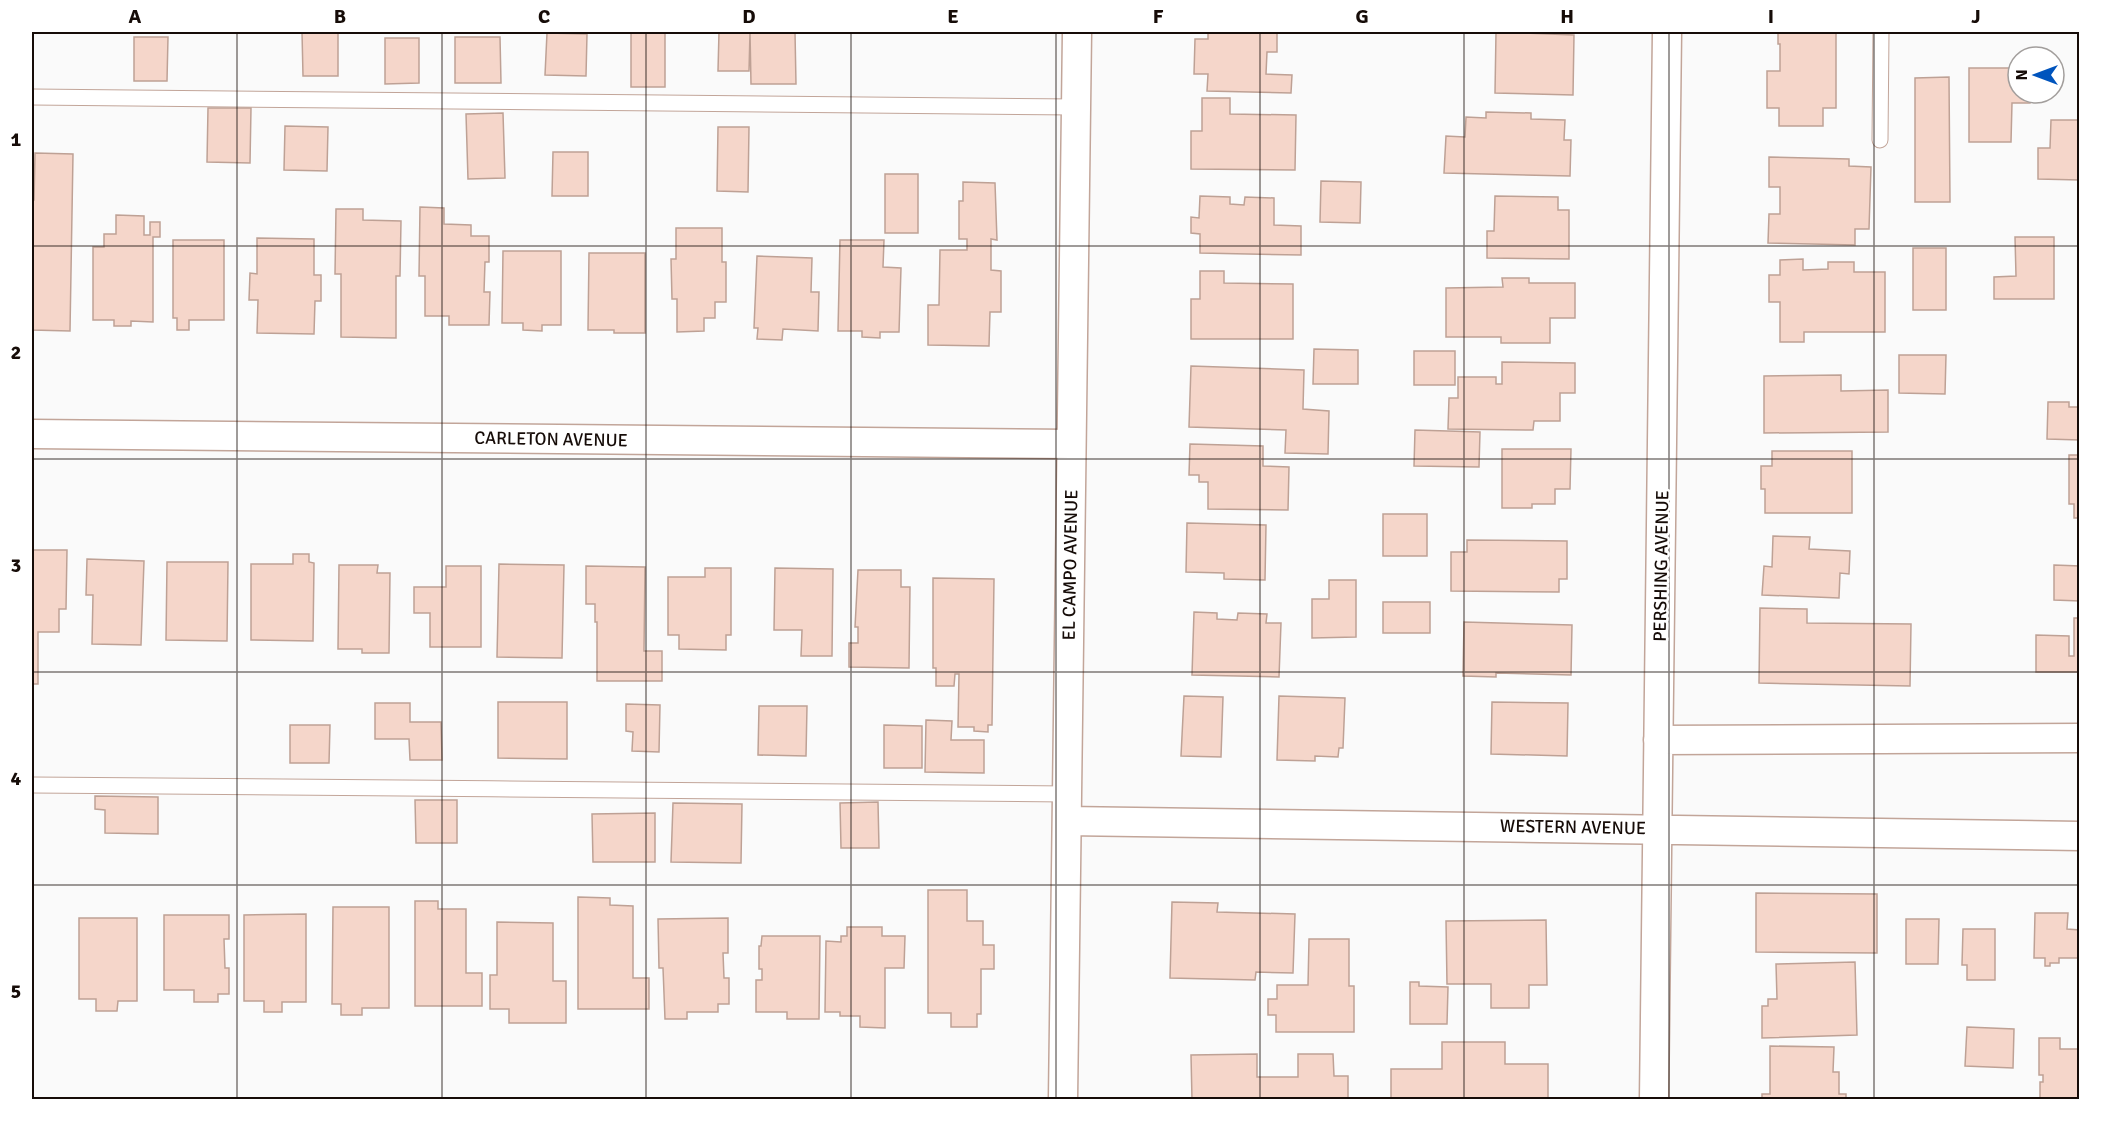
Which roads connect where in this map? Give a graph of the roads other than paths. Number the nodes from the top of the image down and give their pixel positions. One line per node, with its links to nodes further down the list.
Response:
1 (1077, 32): 5 (street, EL CAMPO AVENUE)
2 (1667, 32): 10 (street, PERSHING AVENUE)
3 (1881, 32): 6 (lane)
4 (32, 97): 5 (lane)
5 (1076, 107): 8 (street, EL CAMPO AVENUE)
6 (1880, 140)
7 (32, 434): 8 (street, CARLETON AVENUE)
8 (1071, 444): 12 (street, EL CAMPO AVENUE)
9 (2079, 738): 10 (street)
10 (1658, 740): 13 (street, PERSHING AVENUE)
11 (32, 785): 12 (lane)
12 (1067, 808): 13 (street, WESTERN AVENUE); 15 (street, EL CAMPO AVENUE)
13 (1657, 828): 14 (street, WESTERN AVENUE); 16 (street, PERSHING AVENUE)
14 (2079, 836)
15 (1063, 1100)
16 (1654, 1100)

